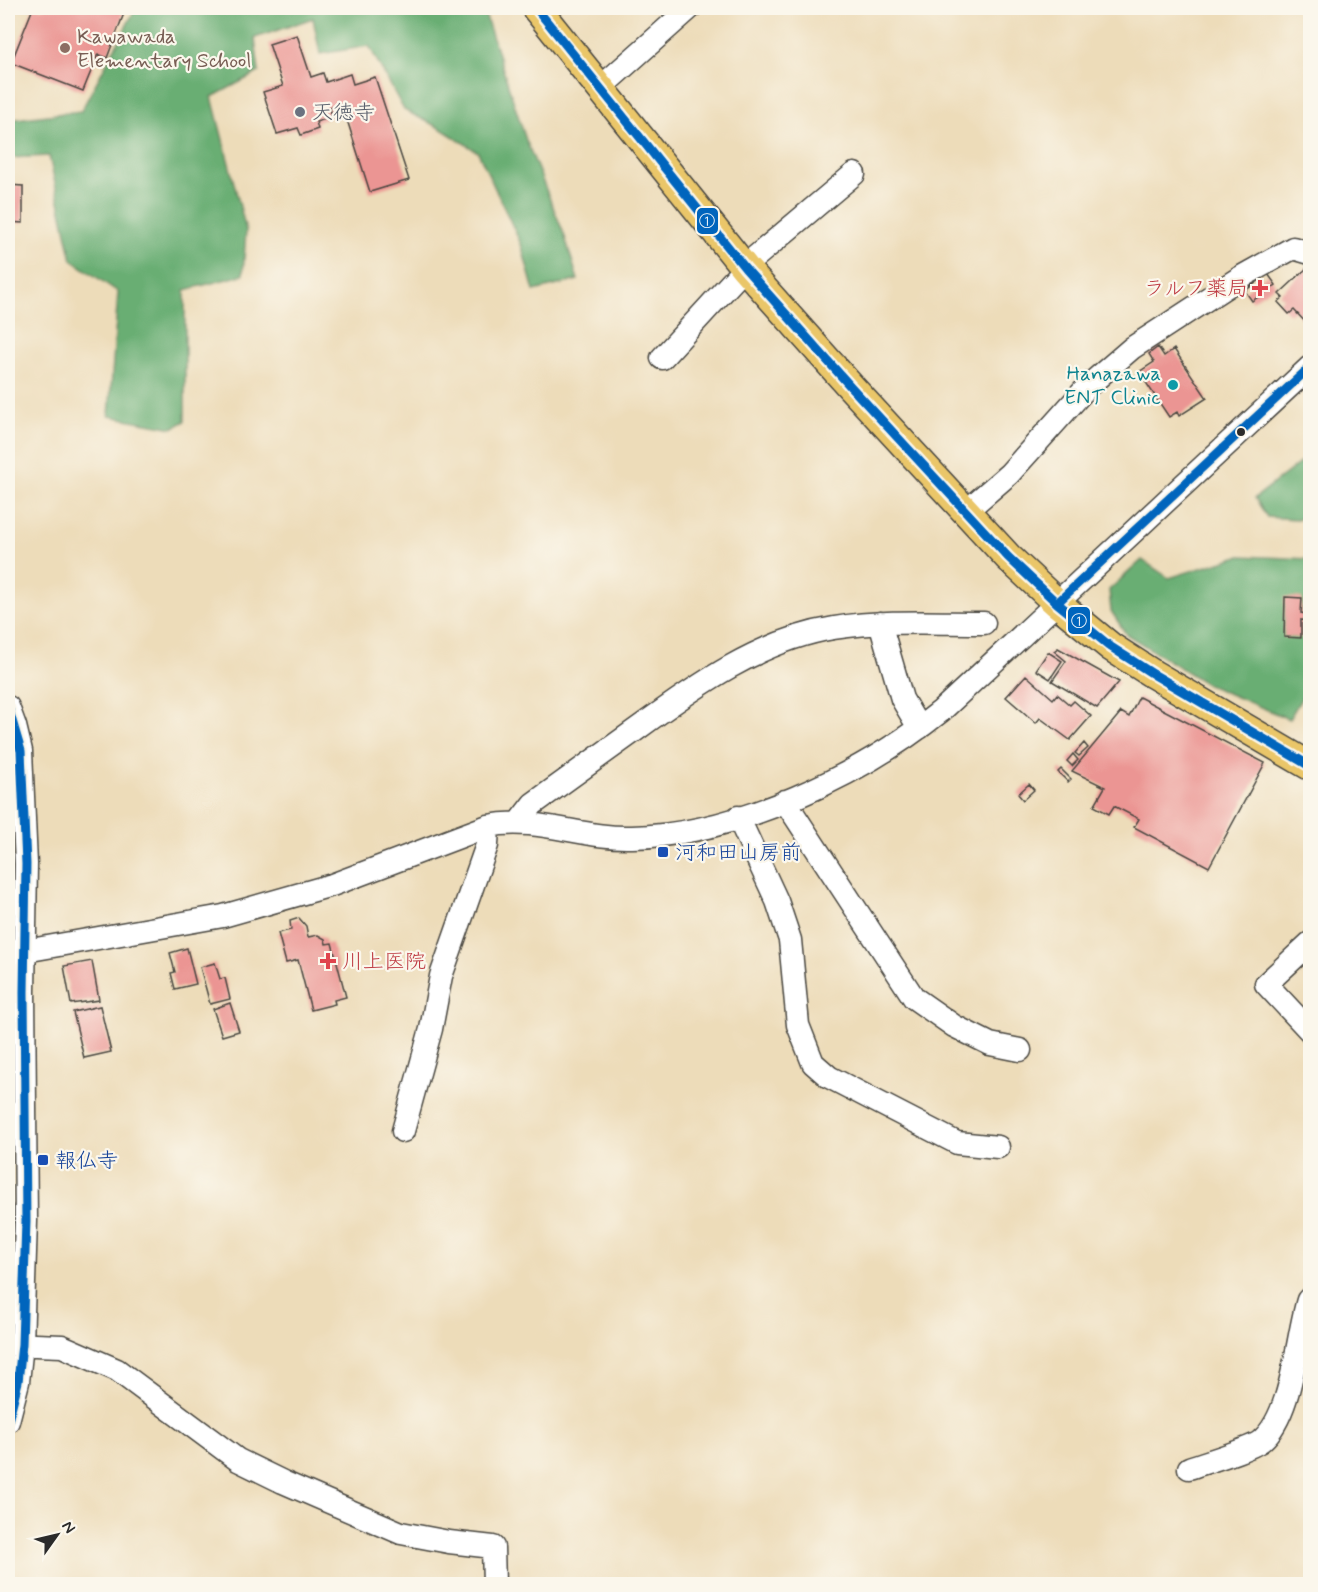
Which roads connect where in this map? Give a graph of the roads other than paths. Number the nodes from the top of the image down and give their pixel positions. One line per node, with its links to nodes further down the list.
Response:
1 (536, 8): 3 (main road)
2 (686, 9): 3 (street)
3 (600, 88): 6 (main road)
4 (854, 174): 6 (street)
5 (1311, 253): 9 (street)
6 (745, 267): 7 (street); 9 (main road)
7 (662, 358)
8 (1311, 367): 10 (street)
9 (966, 512): 10 (main road)
10 (1057, 603): 14 (street); 15 (main road)
11 (880, 623): 12 (street); 14 (street); 18 (street)
12 (984, 623)
13 (8, 707): 21 (street)
14 (919, 728): 16 (street)
15 (1311, 766)
16 (785, 801): 17 (street); 23 (street)
17 (738, 817): 18 (street); 25 (street)
18 (519, 822): 19 (street)
19 (488, 826): 21 (street); 24 (street)
20 (1311, 943): 22 (street)
21 (16, 952): 26 (street)
22 (1311, 1031)
23 (1020, 1050)
24 (403, 1131)
25 (998, 1147)
26 (17, 1225): 28 (street)
27 (1311, 1298): 30 (street)
28 (15, 1344): 29 (street); 31 (street)
29 (8, 1421)
30 (1189, 1468)
31 (494, 1584)

